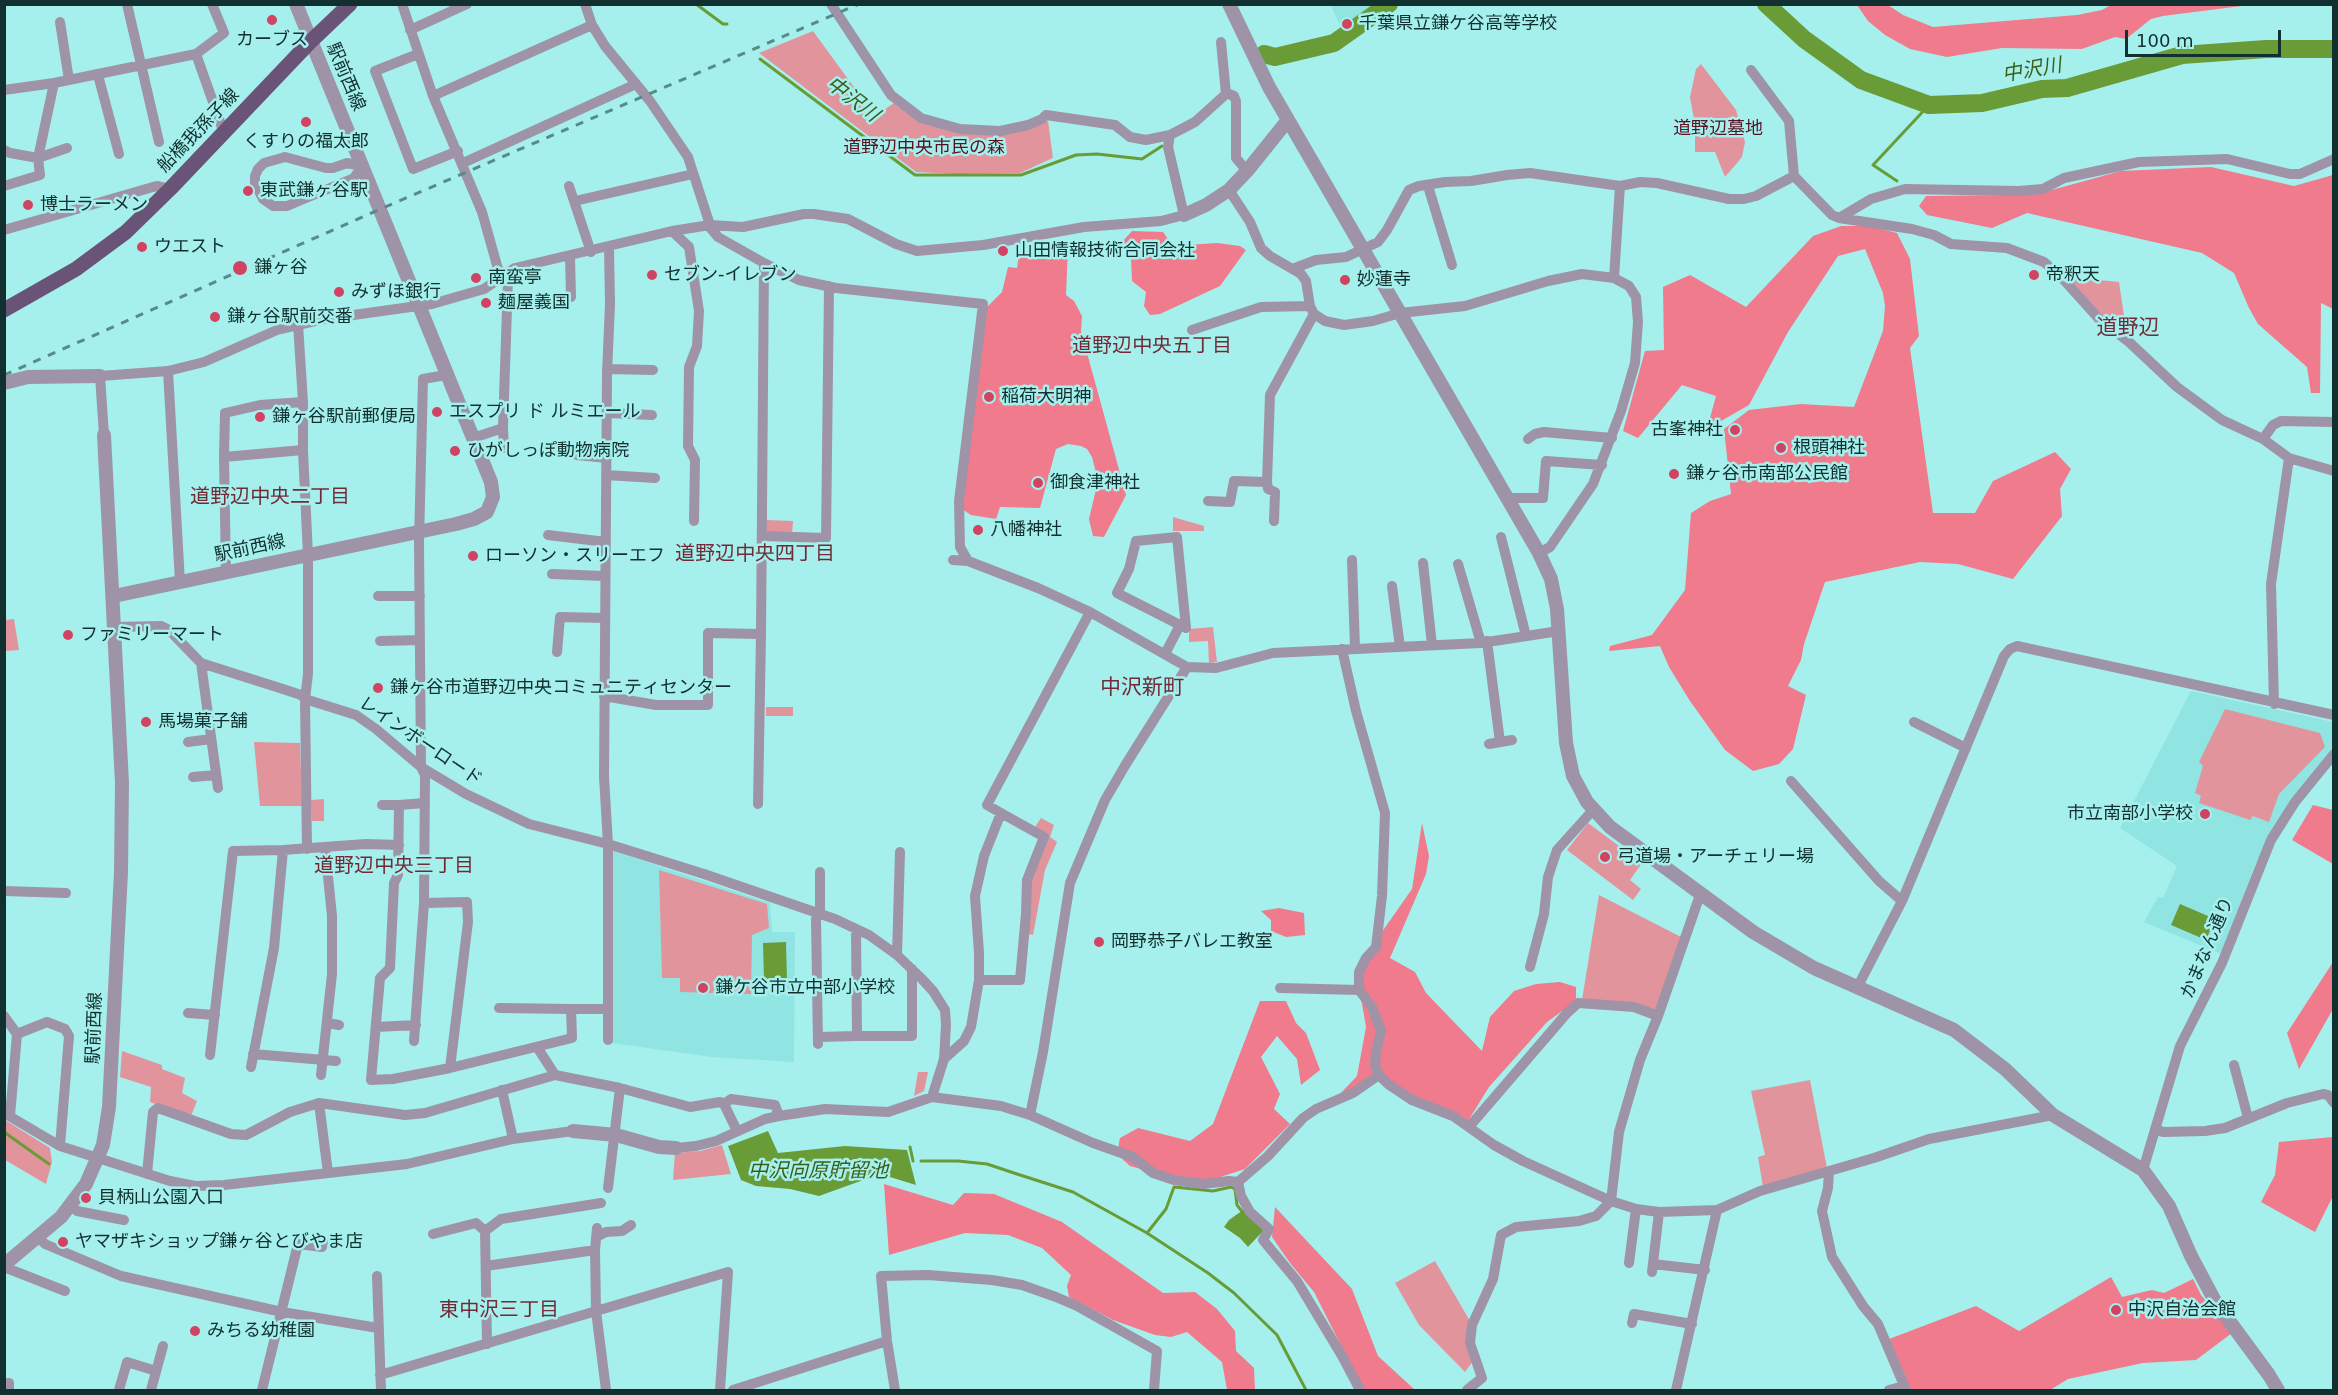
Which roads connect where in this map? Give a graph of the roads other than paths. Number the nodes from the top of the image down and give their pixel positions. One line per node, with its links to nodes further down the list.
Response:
1 (127, 4): 17 (street)
2 (212, 4): 15 (street)
3 (296, 4): 13 (street, 駅前西線)
4 (350, 4): 13 (main road, 船橋我孫子線)
5 (402, 4): 12 (street)
6 (467, 4): 12 (street)
7 (585, 4): 11 (street)
8 (831, 4): 28 (street)
9 (1229, 4): 26 (street)
10 (60, 22): 20 (street)
11 (592, 25): 22 (street); 25 (street)
12 (410, 30): 16 (street)
13 (310, 42): 27 (main road, 船橋我孫子線); 37 (street, 駅前西線)
14 (1221, 42): 24 (street)
15 (195, 54): 17 (street); 27 (street)
16 (418, 54): 25 (street); 32 (street)
17 (141, 65): 19 (street); 29 (street)
18 (1751, 70): 40 (street)
19 (98, 75): 20 (street); 33 (street)
20 (69, 80): 21 (street)
21 (54, 83): 23 (street); 34 (street)
22 (636, 84): 36 (street); 39 (street)
23 (4, 90)
24 (1226, 93): 28 (street); 38 (street)
25 (433, 96): 32 (street)
26 (1288, 120): 38 (street); 54 (street)
27 (224, 133): 45 (main road, 船橋我孫子線)
28 (1170, 135): 48 (street)
29 (159, 142)
30 (67, 148): 34 (street)
31 (4, 150): 34 (street)
32 (458, 151): 36 (street)
33 (119, 154)
34 (38, 158): 41 (street)
35 (2334, 159): 49 (street)
36 (463, 163): 60 (street)
37 (362, 166): 37 (street); 64 (street, 駅前西線)
38 (1247, 171): 46 (street)
39 (693, 174): 47 (street); 50 (street)
40 (1794, 176): 44 (street); 49 (street)
41 (4, 186)
42 (569, 186): 47 (street)
43 (1428, 186): 44 (street); 54 (street); 58 (street)
44 (1620, 186): 61 (street)
45 (170, 189): 51 (street); 65 (main road, 船橋我孫子線)
46 (1229, 190): 48 (street); 59 (street)
47 (575, 201): 55 (street)
48 (1184, 215): 50 (street)
49 (1839, 218): 84 (street)
50 (709, 225): 52 (street); 57 (street)
51 (4, 230)
52 (672, 231): 53 (street); 99 (street)
53 (609, 247): 55 (street); 70 (street)
54 (1363, 250): 59 (street); 67 (street)
55 (591, 252): 56 (street)
56 (570, 256): 60 (street); 63 (street)
57 (764, 263): 62 (street); 103 (street)
58 (1452, 266)
59 (1295, 268): 66 (street)
60 (505, 275): 64 (street); 80 (street)
61 (1614, 278): 67 (street); 83 (street)
62 (829, 286): 103 (street); 110 (street)
63 (571, 297)
64 (418, 305): 68 (street); 73 (street, 駅前西線)
65 (4, 310)
66 (1312, 310): 67 (street); 69 (street); 96 (street)
67 (1400, 313): 97 (street)
68 (298, 324): 72 (street); 76 (street)
69 (1192, 330)
70 (607, 369): 71 (street); 77 (street)
71 (653, 370)
72 (168, 371): 74 (street); 116 (street)
73 (446, 375): 82 (street, 駅前西線); 101 (street)
74 (100, 376): 75 (street); 81 (street)
75 (4, 383)
76 (303, 402): 87 (street); 89 (street)
77 (608, 413): 78 (street); 90 (street)
78 (652, 415)
79 (2334, 422): 84 (street)
80 (503, 428): 82 (street); 86 (street)
81 (105, 435): 120 (street)
82 (473, 438): 101 (street, 駅前西線)
83 (1612, 438): 85 (street); 92 (street)
84 (2263, 439): 91 (street)
85 (1528, 440)
86 (504, 448)
87 (303, 450): 89 (street); 107 (street)
88 (577, 455): 90 (street)
89 (224, 457): 113 (street)
90 (607, 458): 94 (street)
91 (2289, 458): 93 (street); 141 (street)
92 (1602, 465): 97 (street); 106 (street)
93 (2334, 471)
94 (606, 475): 95 (street); 105 (street)
95 (655, 478)
96 (1267, 482): 98 (street); 100 (street)
97 (1508, 498): 106 (street)
98 (1208, 501)
99 (694, 521)
100 (1274, 521)
101 (419, 532): 107 (street, 駅前西線); 119 (street)
102 (548, 535): 105 (street)
103 (762, 536): 126 (street)
104 (1501, 537): 127 (street)
105 (606, 542): 115 (street)
106 (1539, 553): 125 (street)
107 (308, 555): 113 (street, 駅前西線); 140 (street)
108 (954, 560): 110 (street)
109 (1352, 560): 133 (street)
110 (968, 561): 121 (street)
111 (1423, 563): 131 (street)
112 (1458, 564): 130 (street)
113 (226, 572): 116 (street, 駅前西線)
114 (552, 574): 115 (street)
115 (604, 576): 122 (street)
116 (180, 582): 120 (street, 駅前西線)
117 (1392, 586): 132 (street)
118 (378, 596): 119 (street)
119 (420, 596): 128 (street)
120 (114, 597): 124 (street, 駅前西線)
121 (1090, 612): 136 (street); 161 (street)
122 (605, 618): 135 (street); 139 (street)
123 (1180, 625): 123 (street); 136 (street)
124 (116, 627): 137 (street, レインボーロード); 229 (street, 駅前西線)
125 (1559, 631): 127 (street); 160 (street)
126 (761, 633): 139 (street); 157 (street)
127 (1526, 636): 130 (street)
128 (420, 640): 129 (street); 151 (street)
129 (380, 641)
130 (1484, 642): 131 (street); 148 (street)
131 (1432, 645): 132 (street)
132 (1400, 647): 133 (street)
133 (1355, 648): 134 (street)
134 (1342, 649): 138 (street); 182 (street)
135 (557, 652)
136 (1165, 654): 138 (street)
137 (201, 663): 140 (street, レインボーロード); 143 (street)
138 (1187, 667): 217 (street)
139 (604, 696): 162 (street)
140 (305, 699): 151 (street, レインボーロード); 165 (street)
141 (2274, 704): 142 (street); 149 (street)
142 (2334, 715)
143 (209, 721): 145 (street); 146 (street)
144 (1914, 722): 149 (street)
145 (187, 725)
146 (211, 739): 147 (street); 152 (street)
147 (188, 742)
148 (1500, 742)
149 (1966, 748): 172 (street)
150 (2334, 754): 222 (street, かまなん通り)
151 (421, 767): 156 (street); 162 (street, レインボーロード)
152 (216, 775): 153 (street); 155 (street)
153 (194, 777)
154 (1791, 781): 172 (street)
155 (218, 788)
156 (425, 803): 159 (street); 173 (street)
157 (758, 804)
158 (382, 805): 159 (street)
159 (399, 805): 163 (street)
160 (1593, 810): 171 (street); 177 (street)
161 (1001, 813): 179 (street); 179 (street)
162 (608, 844): 174 (street, レインボーロード); 185 (street)
163 (399, 845): 164 (street); 193 (street)
164 (325, 847): 165 (street); 190 (street)
165 (307, 849): 166 (street)
166 (283, 850): 188 (street); 199 (street)
167 (903, 856): 176 (street)
168 (820, 872): 174 (street)
169 (4, 891): 170 (street)
170 (66, 892)
171 (1701, 892): 181 (street); 189 (street)
172 (1902, 901): 181 (street)
173 (424, 903): 192 (street); 206 (street)
174 (818, 914): 175 (street, レインボーロード); 195 (street)
175 (856, 929): 176 (street, レインボーロード); 195 (street)
176 (897, 955): 178 (street, レインボーロード)
177 (1530, 967)
178 (912, 969): 195 (street); 201 (street, レインボーロード)
179 (979, 980): 201 (street)
180 (1280, 988): 182 (street)
181 (1857, 988): 218 (street)
182 (1359, 990): 209 (street)
183 (499, 1008): 184 (street)
184 (571, 1009): 185 (street); 198 (street)
185 (608, 1009): 196 (street)
186 (188, 1013): 188 (street)
187 (4, 1016): 194 (street)
188 (215, 1016): 200 (street)
189 (1658, 1016): 221 (street); 236 (street)
190 (327, 1023): 191 (street); 202 (street)
191 (339, 1025)
192 (416, 1025): 193 (street); 197 (street)
193 (376, 1027): 206 (street)
194 (17, 1034): 216 (street); 227 (street)
195 (857, 1036)
196 (608, 1040)
197 (414, 1041)
198 (537, 1047): 206 (street); 208 (street)
199 (253, 1054): 202 (street); 205 (street)
200 (210, 1055)
201 (944, 1059): 212 (street)
202 (323, 1061): 203 (street); 207 (street)
203 (336, 1061)
204 (2234, 1065): 220 (street)
205 (251, 1067)
206 (450, 1068)
207 (321, 1075)
208 (555, 1075): 210 (street); 211 (street)
209 (1379, 1075): 221 (street); 234 (street)
210 (620, 1088): 215 (street); 225 (street)
211 (502, 1090): 213 (street); 226 (street)
212 (932, 1097): 217 (street); 219 (street)
213 (319, 1102): 232 (street); 233 (street)
214 (2334, 1103): 220 (street)
215 (724, 1104): 219 (street); 224 (street)
216 (7, 1115): 227 (street)
217 (1030, 1115): 234 (street)
218 (2054, 1115): 230 (street); 231 (street)
219 (779, 1116): 224 (street)
220 (2248, 1118): 222 (street)
221 (1469, 1127): 236 (street)
222 (2155, 1129): 230 (street, かまなん通り)
223 (573, 1131): 225 (street); 226 (street)
224 (737, 1131): 228 (street)
225 (616, 1135): 228 (street); 235 (street)
226 (513, 1139): 232 (street)
227 (60, 1146): 229 (street)
228 (676, 1148)
229 (98, 1160): 233 (street); 238 (street, 駅前西線)
230 (2143, 1170): 281 (street)
231 (1829, 1171): 240 (street); 266 (street)
232 (328, 1173): 233 (street)
233 (147, 1174)
234 (1238, 1182): 277 (street)
235 (608, 1188)
236 (1611, 1201): 239 (street); 278 (street)
237 (601, 1203): 244 (street)
238 (71, 1206): 242 (street); 246 (street, 駅前西線)
239 (1636, 1209): 241 (street); 249 (street)
240 (1717, 1210): 241 (street); 252 (street)
241 (1659, 1212): 252 (street)
242 (124, 1220)
243 (631, 1225): 248 (street)
244 (485, 1231): 245 (street); 251 (street)
245 (433, 1234)
246 (39, 1238): 250 (street, 駅前西線); 256 (street)
247 (323, 1240): 256 (street)
248 (595, 1250): 251 (street); 255 (street)
249 (1629, 1263)
250 (4, 1266): 254 (street)
251 (486, 1266): 261 (street)
252 (1705, 1270): 258 (street)
253 (378, 1276): 259 (street)
254 (65, 1292)
255 (596, 1311): 261 (street); 272 (street); 273 (street)
256 (282, 1312): 259 (street); 270 (street)
257 (1632, 1323): 258 (street)
258 (1692, 1324): 279 (street)
259 (378, 1328): 264 (street)
260 (887, 1341): 274 (street); 275 (street); 276 (street)
261 (487, 1344): 264 (street)
262 (163, 1346): 263 (street)
263 (156, 1371): 268 (street); 269 (street)
264 (380, 1375): 271 (street)
265 (4, 1384): 267 (street)
266 (1905, 1388): 280 (street)
267 (9, 1390)
268 (119, 1390)
269 (151, 1390)
270 (262, 1390)
271 (381, 1390)
272 (606, 1390)
273 (720, 1390)
274 (734, 1390)
275 (895, 1390)
276 (1154, 1390)
277 (1360, 1390)
278 (1467, 1390)
279 (1676, 1390)
280 (1889, 1390)
281 (2278, 1390)

